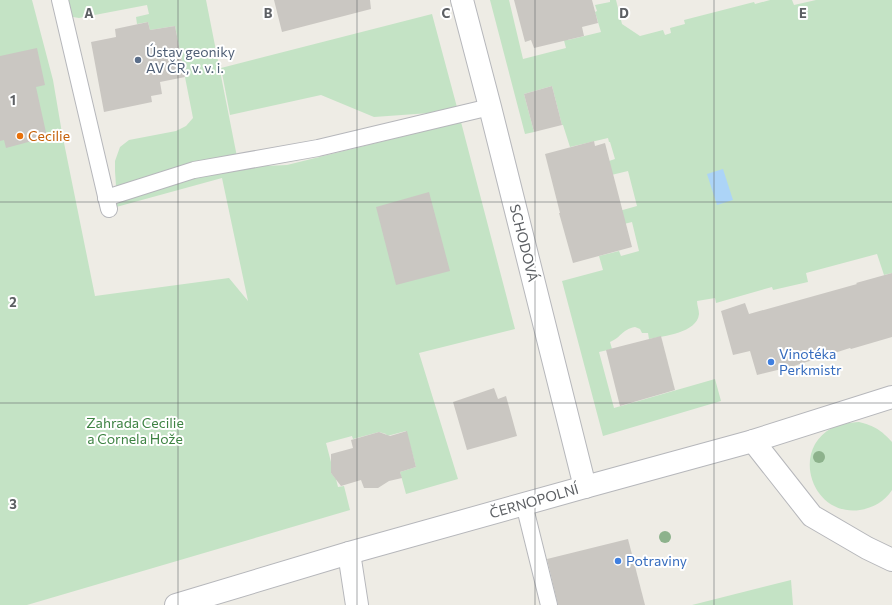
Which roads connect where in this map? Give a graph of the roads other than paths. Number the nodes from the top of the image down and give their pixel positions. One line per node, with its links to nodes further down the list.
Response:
1 (60, 0): 3 (lane)
2 (462, 0): 3 (street, SCHODOVÁ)
3 (490, 107): 6 (street, SCHODOVÁ)
4 (892, 397): 5 (street, ČERNOPOLNÍ)
5 (753, 442): 6 (street, ČERNOPOLNÍ); 9 (street)
6 (585, 487): 7 (street, ČERNOPOLNÍ)
7 (524, 504): 8 (street, ČERNOPOLNÍ); 12 (lane)
8 (349, 553): 10 (street, ČERNOPOLNÍ); 11 (street)
9 (892, 560)
10 (176, 605)
11 (357, 605)
12 (549, 605)

